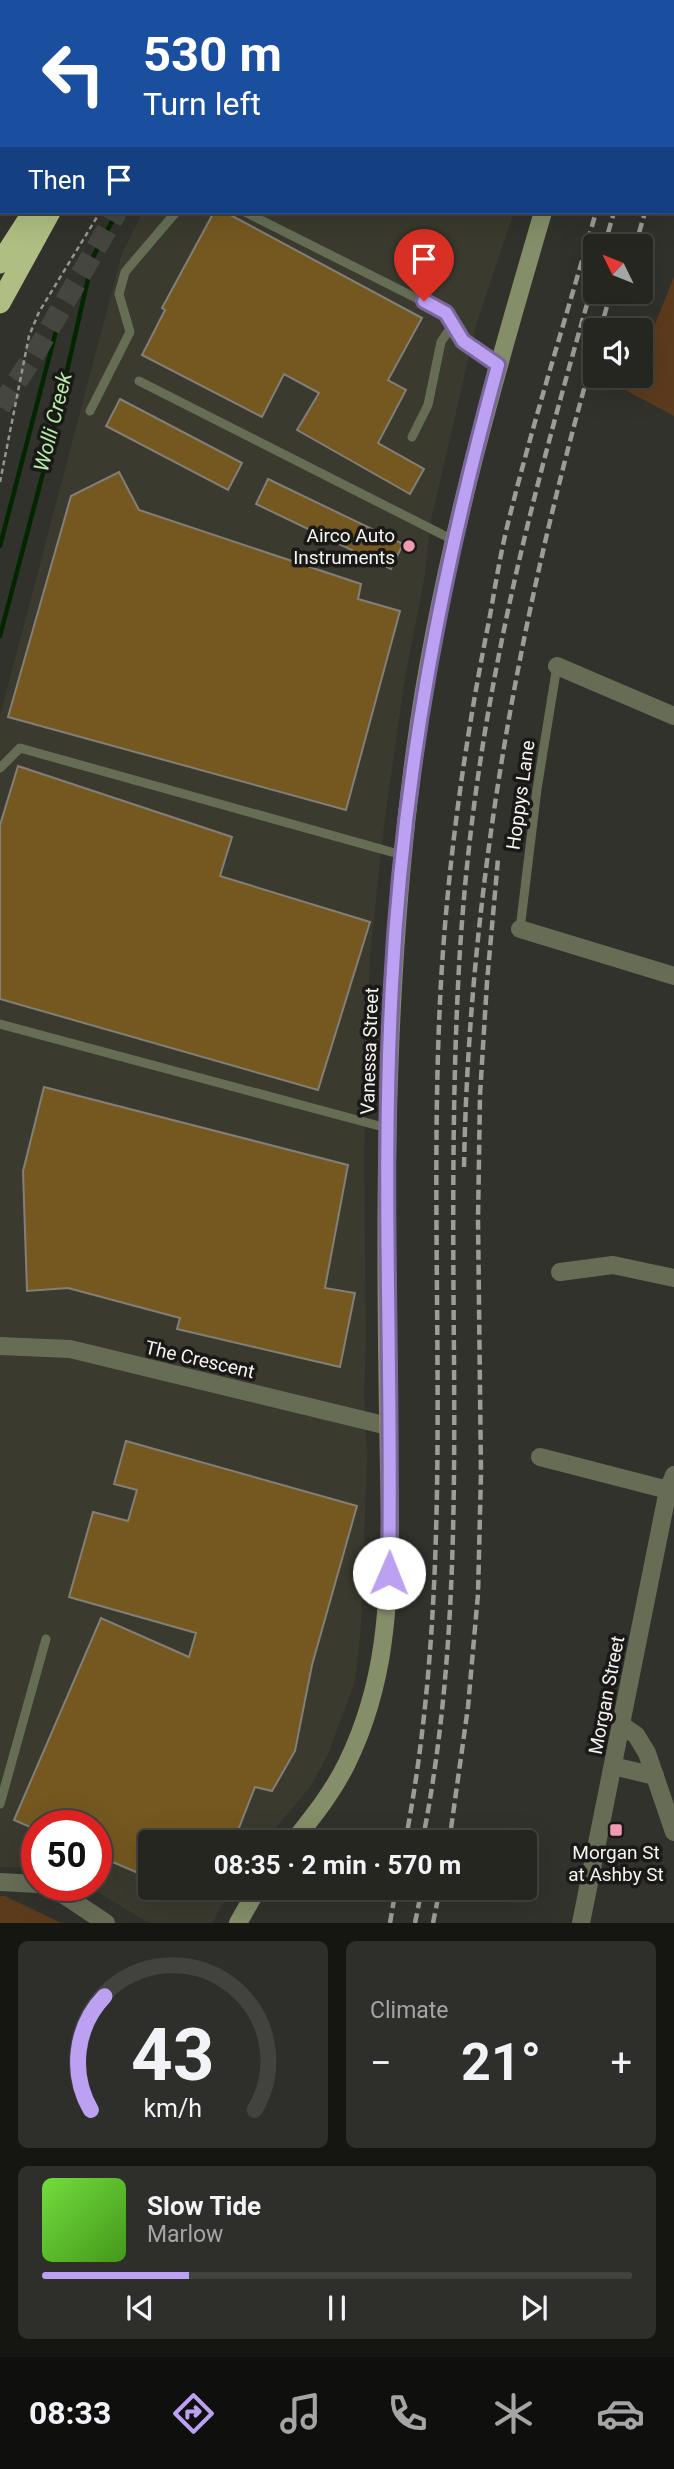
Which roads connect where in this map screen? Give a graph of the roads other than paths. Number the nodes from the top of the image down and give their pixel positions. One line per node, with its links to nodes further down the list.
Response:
1 (32, 214): 6 (highway)
2 (49, 214): 7 (highway)
3 (174, 214): 11 (lane)
4 (248, 214): 8 (lane)
5 (542, 214): 9 (main road, Vanessa Street)
6 (0, 263)
7 (0, 303)
8 (453, 324): 9 (lane); 12 (lane)
9 (498, 365): 13 (main road, Vanessa Street)
10 (139, 381): 13 (lane)
11 (90, 411)
12 (412, 437)
13 (453, 540): 17 (main road, Vanessa Street)
14 (557, 666): 15 (street); 18 (lane, Hoppys Lane)
15 (674, 716)
16 (0, 768): 17 (lane)
17 (402, 855): 21 (main road, Vanessa Street)
18 (520, 929): 19 (street)
19 (674, 976)
20 (0, 1024): 21 (lane)
21 (387, 1128): 25 (main road, Vanessa Street)
22 (560, 1272): 23 (street)
23 (674, 1278)
24 (0, 1346): 25 (street, The Crescent)
25 (388, 1426): 33 (main road, Vanessa Street)
26 (540, 1457): 27 (street)
27 (671, 1483): 29 (street, Morgan Street)
28 (46, 1639): 32 (lane)
29 (621, 1725): 30 (street, Morgan Street); 31 (street)
30 (613, 1766): 31 (street); 41 (street, Morgan Street)
31 (655, 1776): 34 (street)
32 (0, 1804)
33 (302, 1830)
34 (674, 1832)
35 (0, 1882): 36 (street)
36 (21, 1883)
37 (251, 1900): 40 (main road)
38 (73, 1901): 39 (street)
39 (106, 1923)
40 (238, 1923)
41 (581, 1923)

